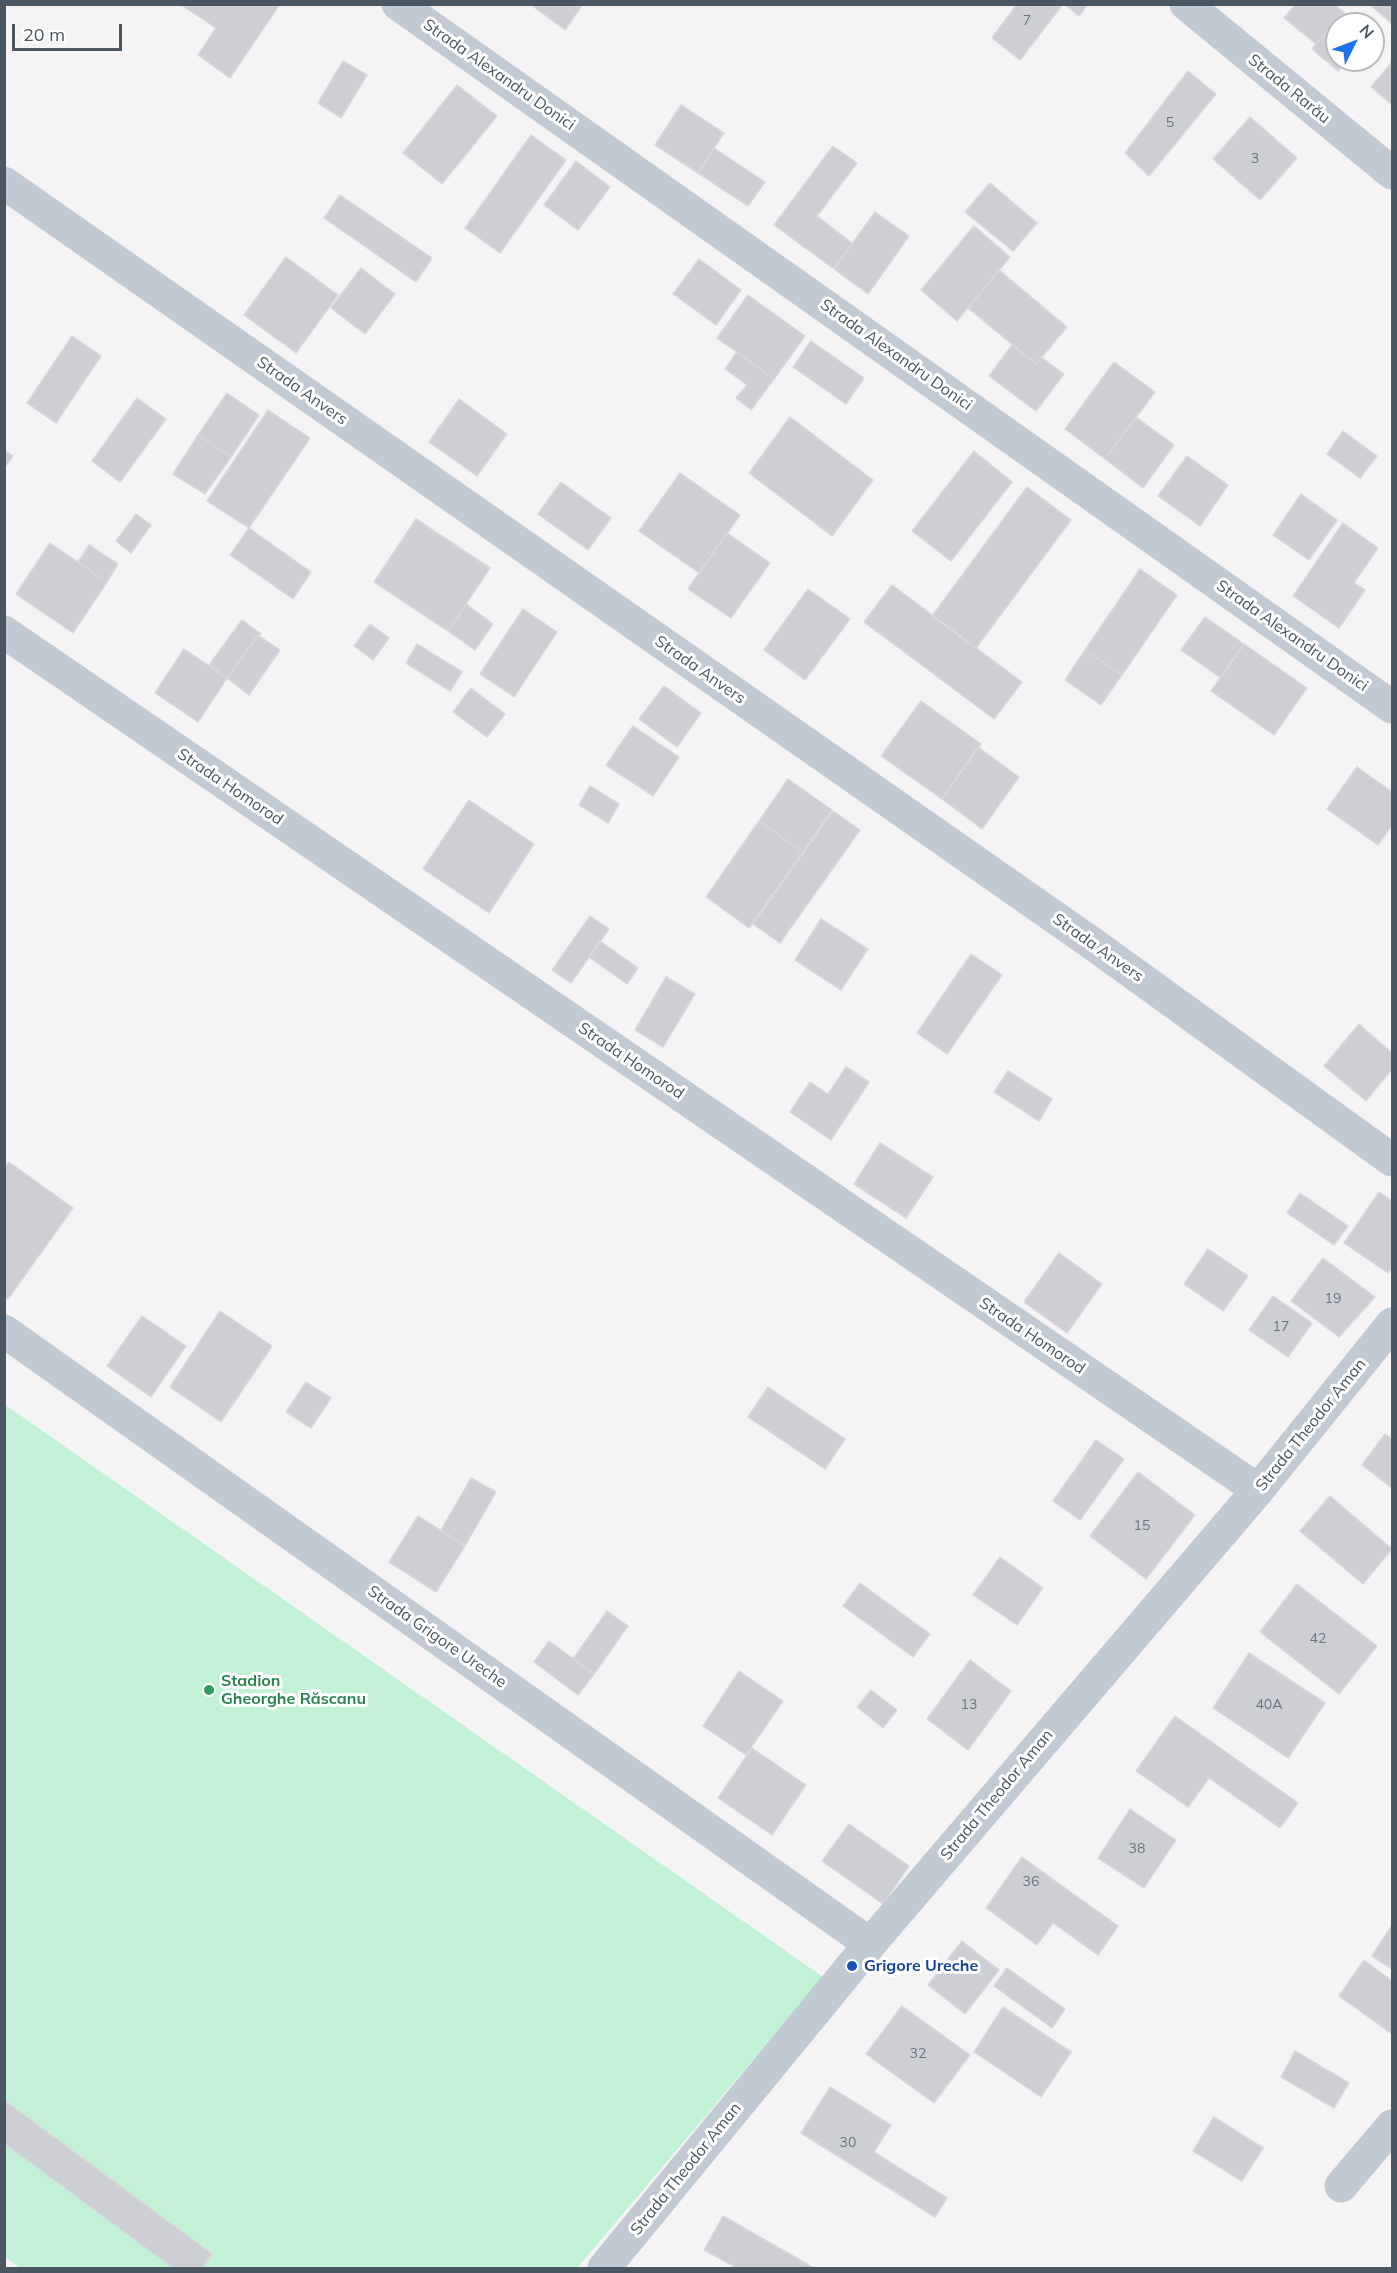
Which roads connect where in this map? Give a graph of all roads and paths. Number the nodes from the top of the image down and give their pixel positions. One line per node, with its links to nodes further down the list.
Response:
1 (398, 4): 6 (street, Strada Alexandru Donici)
2 (1186, 4): 3 (street, Strada Rarău)
3 (1392, 173)
4 (4, 183): 7 (street, Strada Anvers)
5 (4, 632): 10 (street, Strada Homorod)
6 (1392, 707)
7 (1392, 1160)
8 (1392, 1324): 10 (street, Strada Theodor Aman)
9 (4, 1331): 11 (street, Strada Grigore Ureche)
10 (1258, 1490): 11 (street, Strada Theodor Aman)
11 (870, 1944): 14 (street, Strada Theodor Aman)
12 (1392, 2126): 13 (street)
13 (1341, 2186)
14 (604, 2268)

